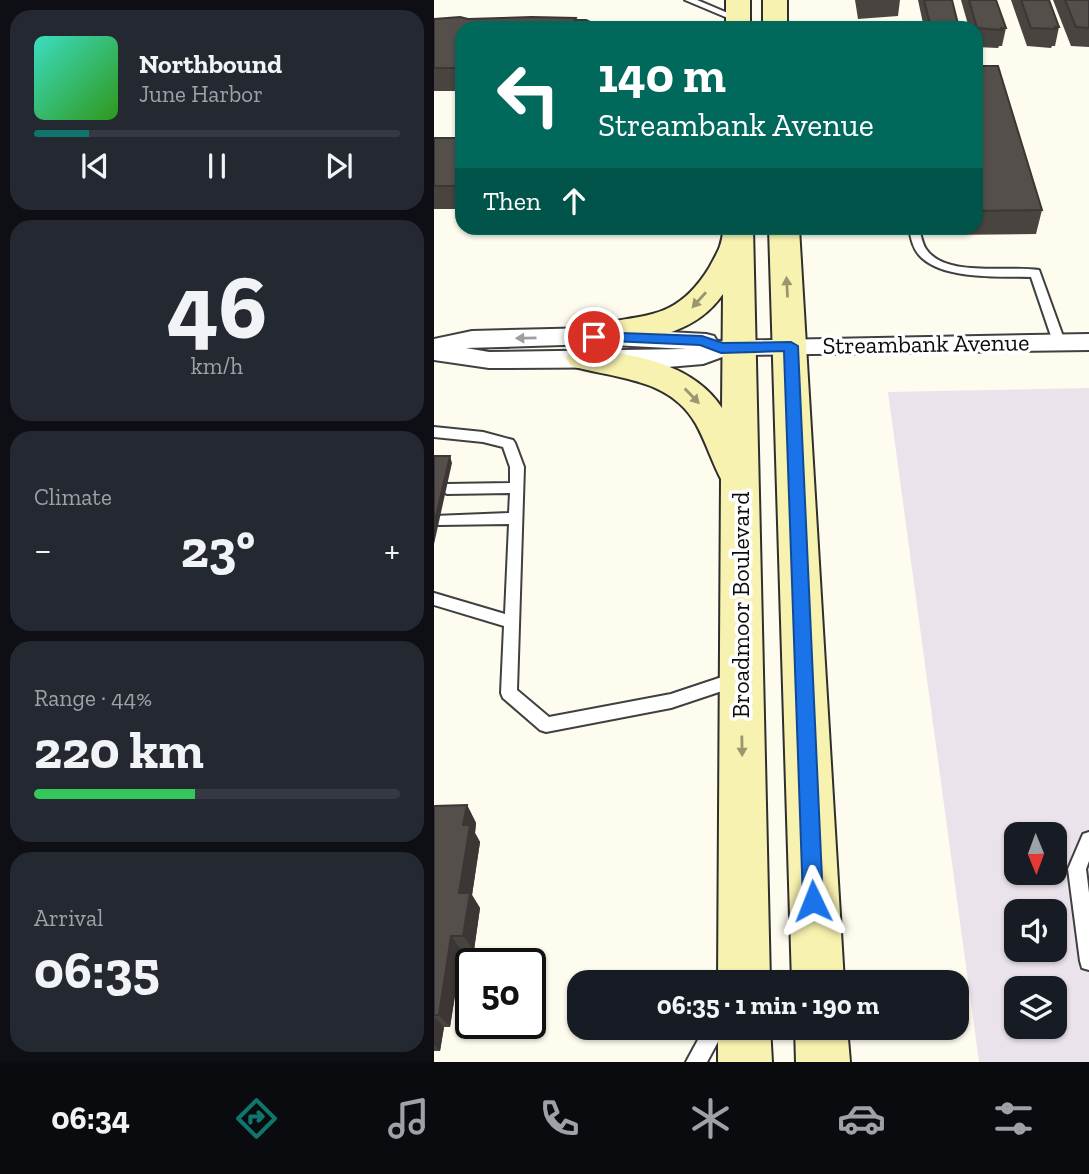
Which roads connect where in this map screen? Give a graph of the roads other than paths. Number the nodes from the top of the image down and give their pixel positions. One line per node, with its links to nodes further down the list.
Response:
1 (689, 0): 3 (lane)
2 (775, 0): 4 (main road)
3 (738, 16)
4 (775, 21)
5 (784, 235): 10 (main road, one-way to 5)
6 (915, 235): 8 (lane)
7 (738, 236): 11 (main road, one-way to 11); 12 (main road, Broadmoor Boulevard)
8 (1059, 342): 9 (street, Streambank Avenue); 10 (street, Streambank Avenue)
9 (1089, 342)
10 (791, 346): 12 (street, Streambank Avenue); 26 (main road)
11 (589, 347): 12 (street, Streambank Avenue); 13 (street, Streambank Avenue); 15 (main road, one-way to 15)
12 (731, 348): 15 (main road, Broadmoor Boulevard)
13 (434, 349)
14 (434, 432): 16 (lane)
15 (741, 482): 22 (main road, Broadmoor Boulevard)
16 (517, 488): 17 (lane); 18 (lane)
17 (447, 489)
18 (516, 518): 19 (lane); 21 (lane)
19 (439, 520)
20 (434, 599): 21 (lane)
21 (512, 622): 22 (lane)
22 (741, 678): 25 (main road, Broadmoor Boulevard, one-way to 25)
23 (1089, 840): 24 (lane)
24 (1089, 961)
25 (744, 970)
26 (817, 970)
27 (709, 1040): 30 (lane)
28 (745, 1040): 31 (main road, Broadmoor Boulevard)
29 (822, 1040): 32 (main road)
30 (696, 1062)
31 (745, 1062)
32 (823, 1062)

